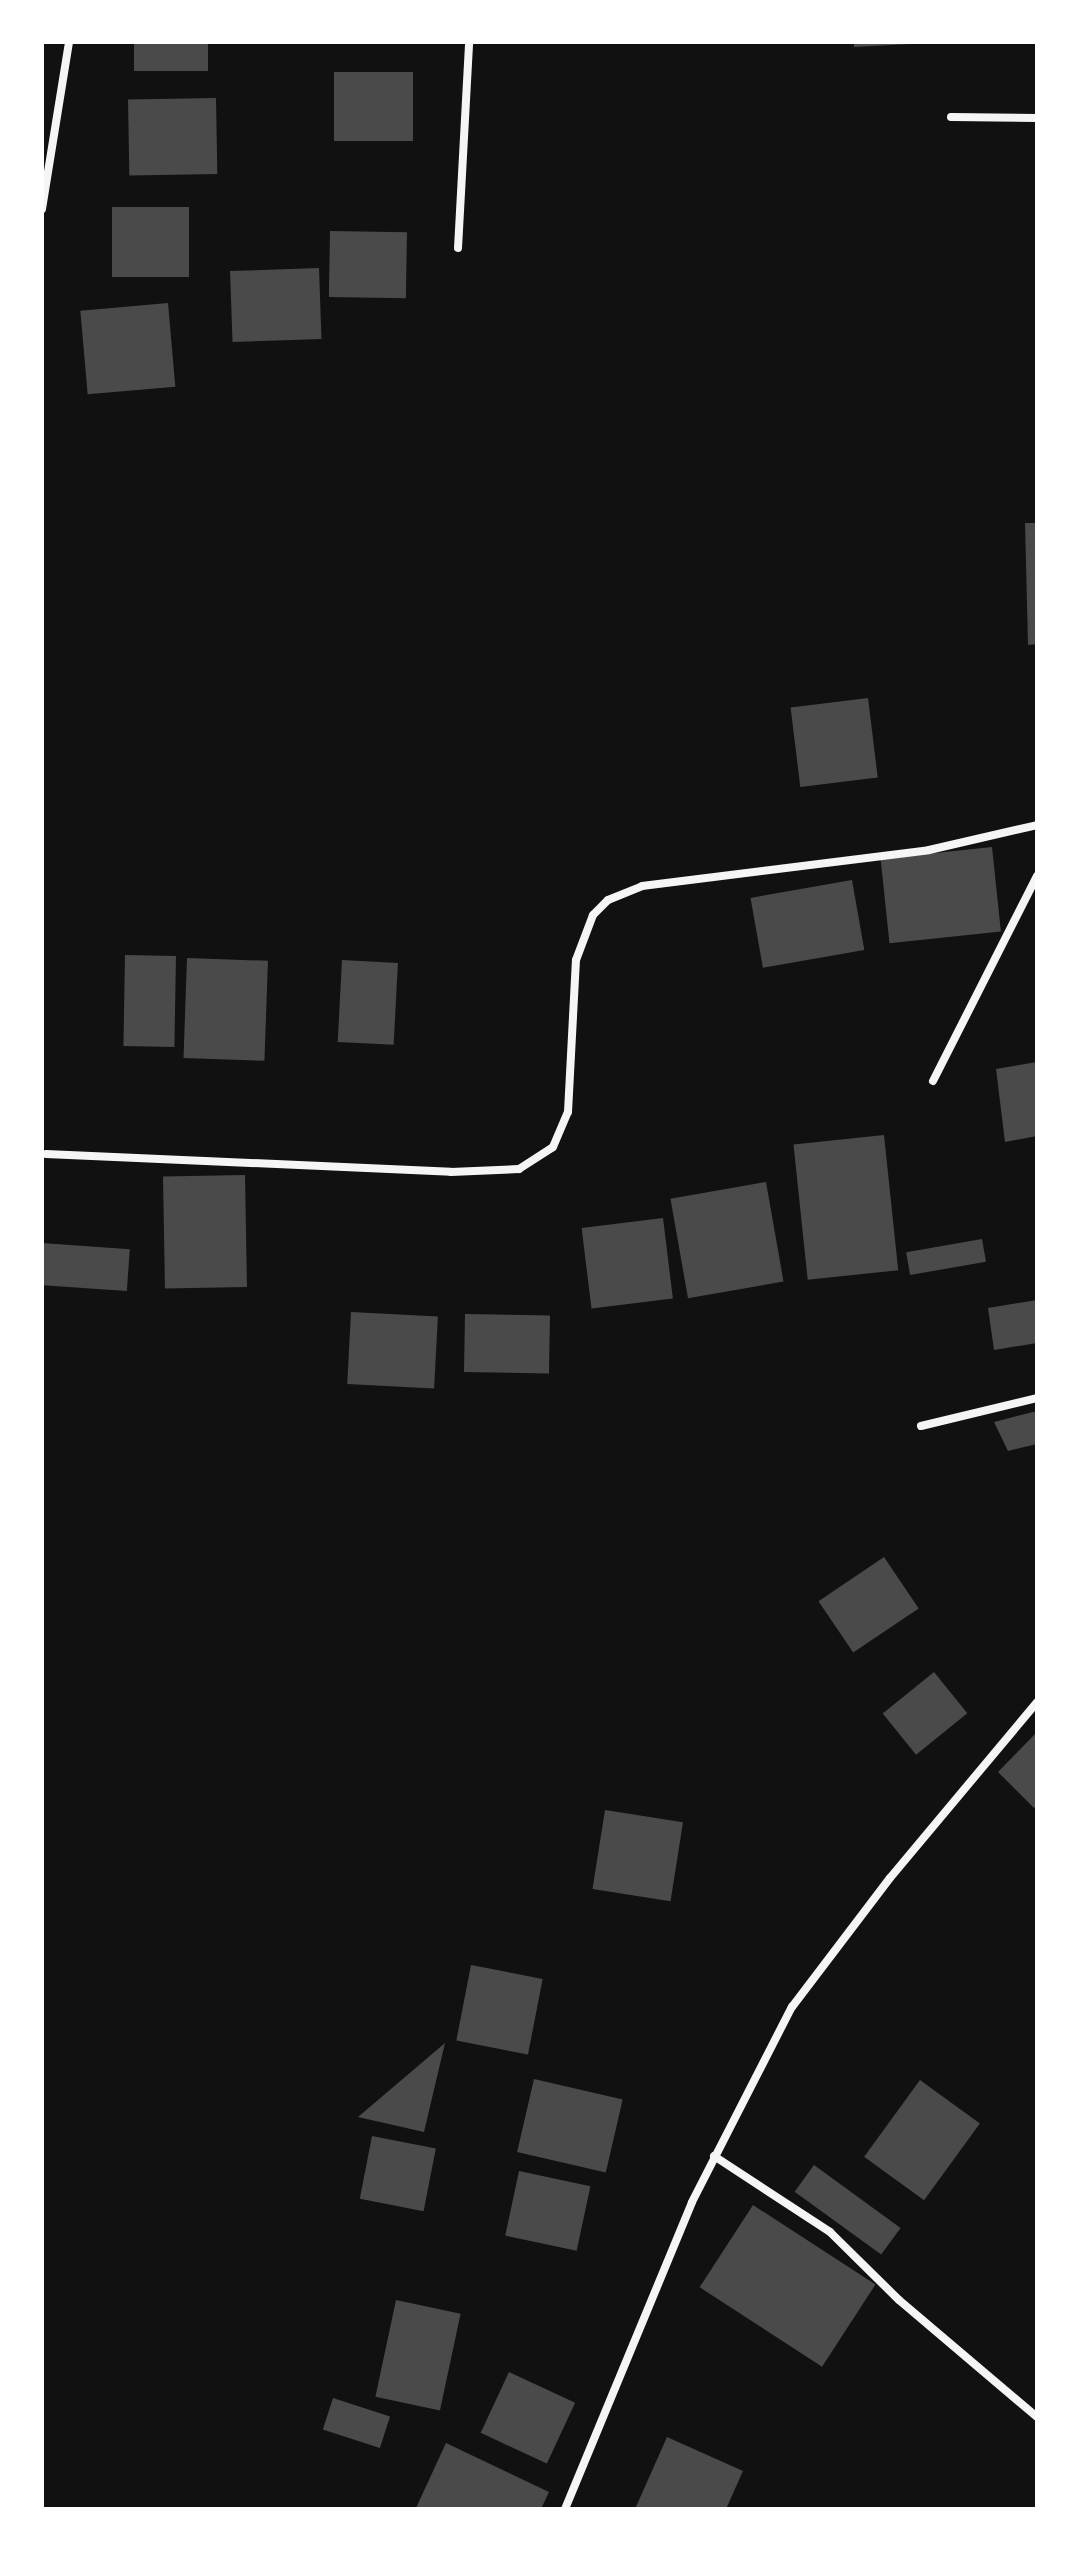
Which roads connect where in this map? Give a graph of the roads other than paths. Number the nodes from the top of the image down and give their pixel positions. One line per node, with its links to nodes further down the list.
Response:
1 (69, 42): 5 (street)
2 (469, 42): 6 (street)
3 (951, 117): 4 (street)
4 (1037, 118)
5 (42, 209)
6 (458, 248)
7 (1037, 825): 10 (street)
8 (1037, 876): 9 (street)
9 (933, 1081)
10 (46, 1154)
11 (1037, 1398): 12 (street)
12 (921, 1426)
13 (1037, 1702): 14 (street)
14 (714, 2156): 15 (street); 16 (street)
15 (1037, 2417)
16 (565, 2509)

